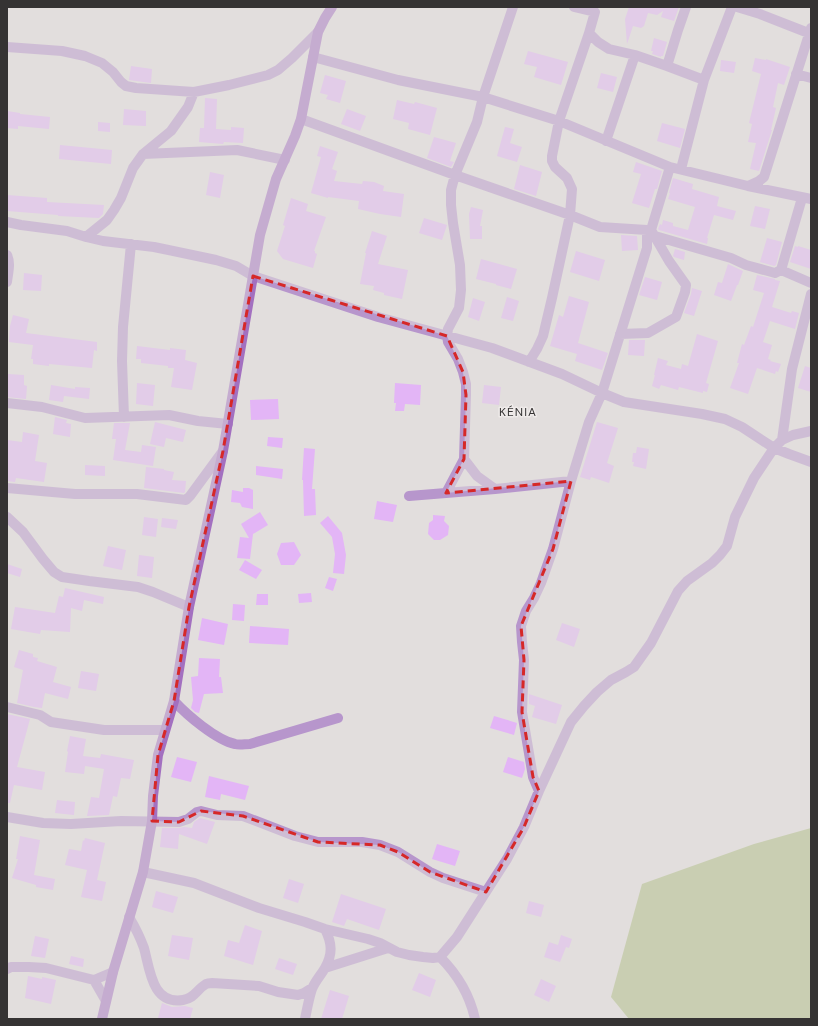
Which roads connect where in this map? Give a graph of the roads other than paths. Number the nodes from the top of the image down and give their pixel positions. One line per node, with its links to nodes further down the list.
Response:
1 (332, 7): 9 (street)
2 (513, 7): 20 (street)
3 (574, 7): 7 (street)
4 (686, 7): 15 (street)
5 (732, 7): 18 (street)
6 (737, 7): 8 (street)
7 (596, 10): 11 (street)
8 (759, 10): 10 (street)
9 (318, 32): 14 (street); 19 (street)
10 (810, 32): 16 (street)
11 (589, 34): 13 (street); 22 (street)
12 (7, 47): 19 (street)
13 (635, 55): 15 (street); 23 (street)
14 (313, 57): 20 (street); 21 (street)
15 (667, 66): 18 (street)
16 (796, 74): 17 (street); 29 (street)
17 (811, 78)
18 (704, 80): 27 (street)
19 (194, 92): 24 (street)
20 (483, 96): 22 (street); 28 (street)
21 (301, 119): 25 (street); 28 (street)
22 (559, 121): 23 (street); 31 (street)
23 (606, 141): 26 (street)
24 (143, 154): 25 (street); 34 (street)
25 (285, 160): 38 (street)
26 (670, 167): 27 (street); 33 (street)
27 (681, 169): 29 (street)
28 (455, 175): 31 (street); 43 (street)
29 (748, 186): 30 (street)
30 (807, 198): 37 (street)
31 (570, 215): 42 (street); 44 (street)
32 (7, 222): 34 (street)
33 (656, 236): 37 (street); 42 (street)
34 (86, 237): 35 (street)
35 (131, 244): 38 (street); 47 (street)
36 (7, 255): 39 (street)
37 (781, 270): 40 (street)
38 (253, 276): 43 (street); 48 (street)
39 (7, 282)
40 (811, 283)
41 (811, 294): 50 (street)
42 (620, 334): 45 (street)
43 (447, 336): 44 (street); 53 (street)
44 (528, 362): 45 (street)
45 (602, 393): 51 (street); 55 (street)
46 (7, 403): 47 (street)
47 (124, 417): 48 (street)
48 (228, 424): 52 (street)
49 (811, 431): 50 (street)
50 (782, 440): 51 (street)
51 (774, 448): 54 (street); 66 (street)
52 (223, 450): 56 (street); 61 (street)
53 (464, 459): 57 (street); 58 (street)
54 (811, 462)
55 (570, 481): 57 (street); 66 (street)
56 (7, 488)
57 (495, 489): 58 (street)
58 (446, 493): 59 (street)
59 (409, 496)
60 (7, 517): 61 (street)
61 (189, 607): 62 (street)
62 (174, 701): 64 (street); 65 (street)
63 (7, 707): 65 (street)
64 (338, 718)
65 (165, 730): 68 (street)
66 (539, 791): 70 (street)
67 (7, 817): 68 (street)
68 (152, 821): 69 (street); 70 (street)
69 (143, 872): 71 (street); 72 (street)
70 (486, 892): 74 (street)
71 (129, 917): 77 (street); 79 (street)
72 (324, 929): 73 (street); 75 (street)
73 (388, 948): 74 (street); 75 (street)
74 (440, 957): 83 (street)
75 (325, 968): 79 (street)
76 (7, 969): 78 (street)
77 (113, 972): 78 (street); 80 (street)
78 (94, 980): 80 (street)
79 (312, 988): 82 (street)
80 (106, 1000): 81 (street)
81 (102, 1019)
82 (305, 1019)
83 (474, 1019)

